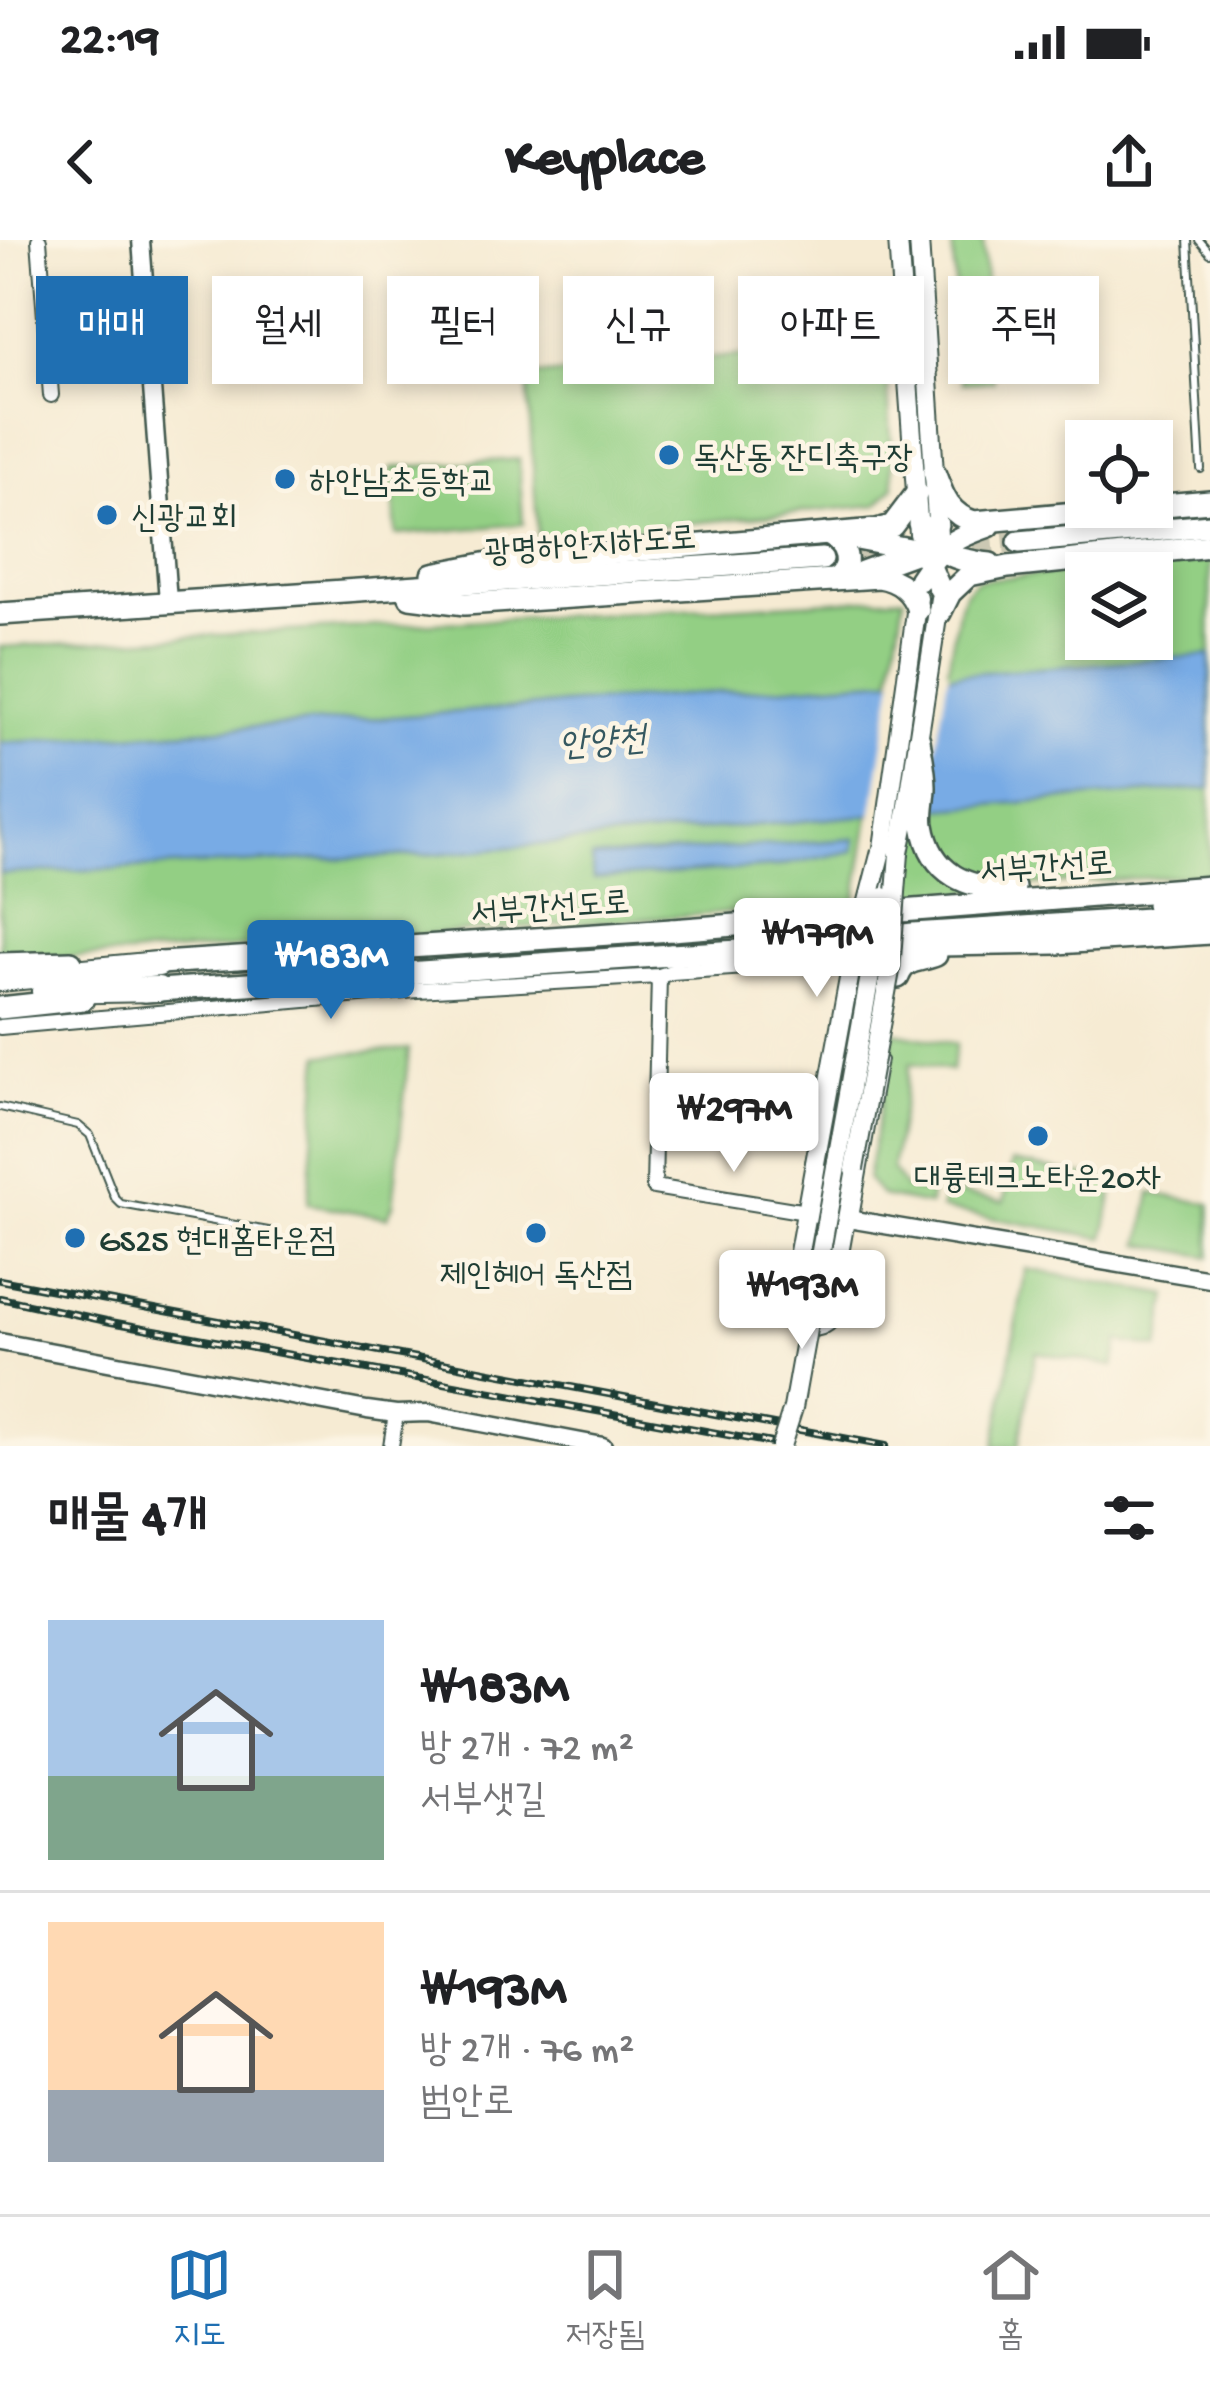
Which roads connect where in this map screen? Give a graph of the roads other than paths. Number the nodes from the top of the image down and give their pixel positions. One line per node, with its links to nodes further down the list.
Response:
1 (39, 240): 8 (street)
2 (141, 240): 25 (street)
3 (898, 240): 11 (main road)
4 (920, 240): 10 (main road)
5 (1188, 240): 9 (lane)
6 (1199, 240): 7 (lane)
7 (1210, 253)
8 (51, 395)
9 (1201, 469)
10 (934, 472): 15 (main road); 20 (main road)
11 (917, 493): 17 (main road); 20 (main road)
12 (1210, 501): 13 (main road)
13 (1173, 504)
14 (1065, 514): 15 (main road)
15 (1006, 520): 20 (main road); 22 (main road)
16 (1210, 525): 18 (main road)
17 (827, 534): 20 (main road); 23 (main road); 24 (main road)
18 (1019, 542)
19 (1210, 545): 22 (main road)
20 (929, 552): 22 (main road); 23 (main road); 26 (main road)
21 (822, 560): 24 (main road, 광명하안지하도로)
22 (1008, 567): 26 (main road)
23 (839, 579): 24 (main road); 26 (main road)
24 (362, 590): 25 (main road)
25 (168, 601): 27 (main road)
26 (929, 611): 28 (main road); 29 (main road)
27 (0, 614)
28 (919, 740): 29 (main road); 30 (main road)
29 (890, 852): 48 (main road, bridge); 49 (main road, bridge); 57 (main road, bridge)
30 (1210, 883): 33 (main road, 서부간선로)
31 (1210, 901): 33 (main road)
32 (1210, 915): 36 (main road)
33 (823, 919): 34 (main road, 서부간선로)
34 (672, 930): 40 (main road, 서부간선도로)
35 (1210, 933): 37 (main road)
36 (820, 944): 37 (main road); 40 (main road, 서부간선도로)
37 (964, 944): 42 (main road)
38 (0, 964): 40 (main road, 서부간선도로)
39 (860, 975): 41 (street); 42 (street); 48 (lane)
40 (158, 976): 43 (highway); 44 (highway); 45 (main road, 서부간선도로)
41 (659, 976): 46 (street); 48 (street)
42 (891, 977): 49 (lane); 49 (lane)
43 (0, 979)
44 (0, 994)
45 (0, 1009)
46 (0, 1027)
47 (0, 1107): 50 (lane)
48 (814, 1214): 49 (street); 49 (main road)
49 (853, 1220): 51 (street)
50 (274, 1232)
51 (1210, 1279)
52 (0, 1342): 53 (street)
53 (396, 1414): 54 (street); 55 (street)
54 (575, 1443): 56 (street)
55 (391, 1446)
56 (603, 1446)
57 (781, 1446)

